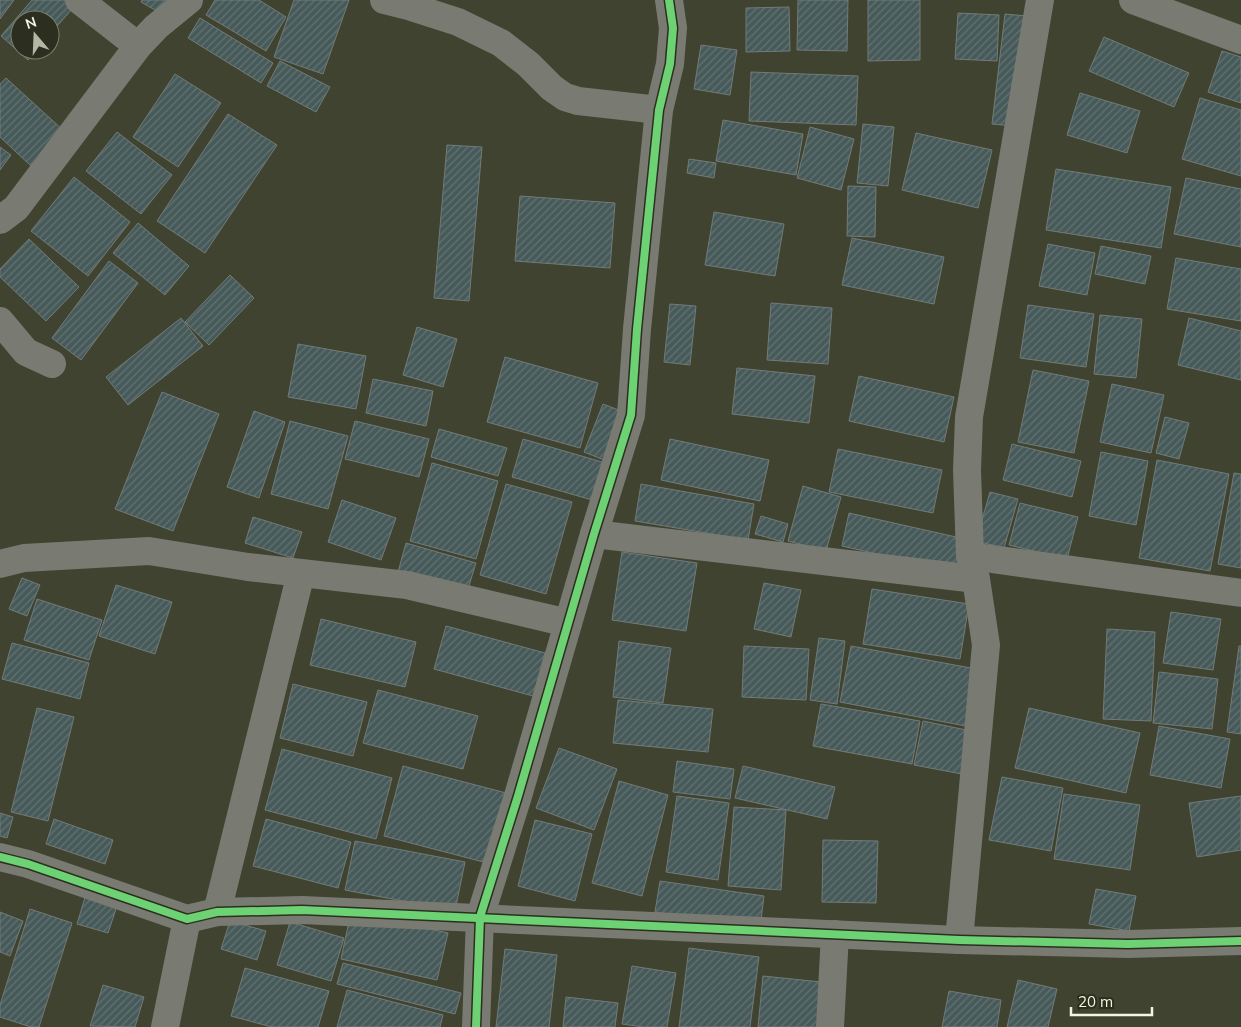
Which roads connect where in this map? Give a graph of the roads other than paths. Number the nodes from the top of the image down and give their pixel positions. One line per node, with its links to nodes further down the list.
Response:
1 (79, 0): 8 (street)
2 (190, 0): 8 (street)
3 (384, 0): 9 (street)
4 (669, 0): 9 (street)
5 (1040, 0): 15 (street)
6 (1133, 0): 7 (street)
7 (1241, 40)
8 (138, 46): 10 (street)
9 (659, 110): 13 (street)
10 (0, 220)
11 (0, 321): 12 (street)
12 (52, 364)
13 (594, 534): 15 (street); 18 (street)
14 (0, 564): 16 (street)
15 (973, 568): 17 (street); 24 (street)
16 (301, 573): 18 (street); 20 (street)
17 (1241, 593)
18 (568, 623): 21 (street)
19 (0, 856): 22 (street)
20 (217, 912): 21 (street); 22 (street)
21 (480, 917): 23 (street); 27 (street)
22 (187, 919): 26 (street)
23 (835, 934): 24 (street); 28 (street)
24 (959, 940): 25 (street)
25 (1241, 941)
26 (165, 1027)
27 (476, 1027)
28 (830, 1027)

